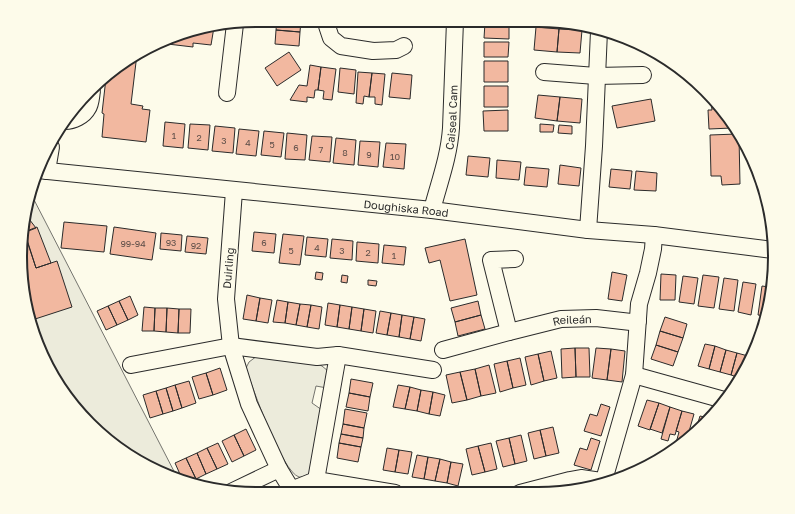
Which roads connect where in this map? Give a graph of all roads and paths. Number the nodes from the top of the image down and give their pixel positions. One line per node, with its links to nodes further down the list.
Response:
1 (327, 27): 5 (street)
2 (455, 27): 14 (street, Caiseal Cam)
3 (235, 28): 9 (street)
4 (599, 35): 7 (street)
5 (404, 46)
6 (544, 72): 7 (street)
7 (596, 76): 8 (street); 15 (street)
8 (643, 76)
9 (227, 93)
10 (90, 98): 11 (street)
11 (73, 119)
12 (44, 171): 13 (street, Doughiska Road)
13 (234, 191): 14 (street, Doughiska Road); 21 (street, Duirling)
14 (432, 210): 15 (street, Doughiska Road)
15 (588, 230): 16 (street, Doughiska Road)
16 (654, 235): 17 (street, Doughiska Road); 19 (street)
17 (768, 249)
18 (515, 259): 20 (street)
19 (638, 321): 20 (street, Reileán); 26 (street)
20 (508, 332): 22 (street, Reileán)
21 (231, 346): 23 (street); 24 (street); 28 (street, Duirling)
22 (443, 350)
23 (338, 355): 25 (street); 30 (street)
24 (131, 365)
25 (433, 370)
26 (634, 375): 27 (street); 29 (street)
27 (719, 399)
28 (279, 469): 32 (street); 33 (street, Duirling)
29 (605, 477)
30 (316, 480): 34 (street, Duirling); 35 (street)
31 (594, 480): 36 (street)
32 (242, 487)
33 (290, 487)
34 (301, 487)
35 (359, 487)
36 (543, 487)

